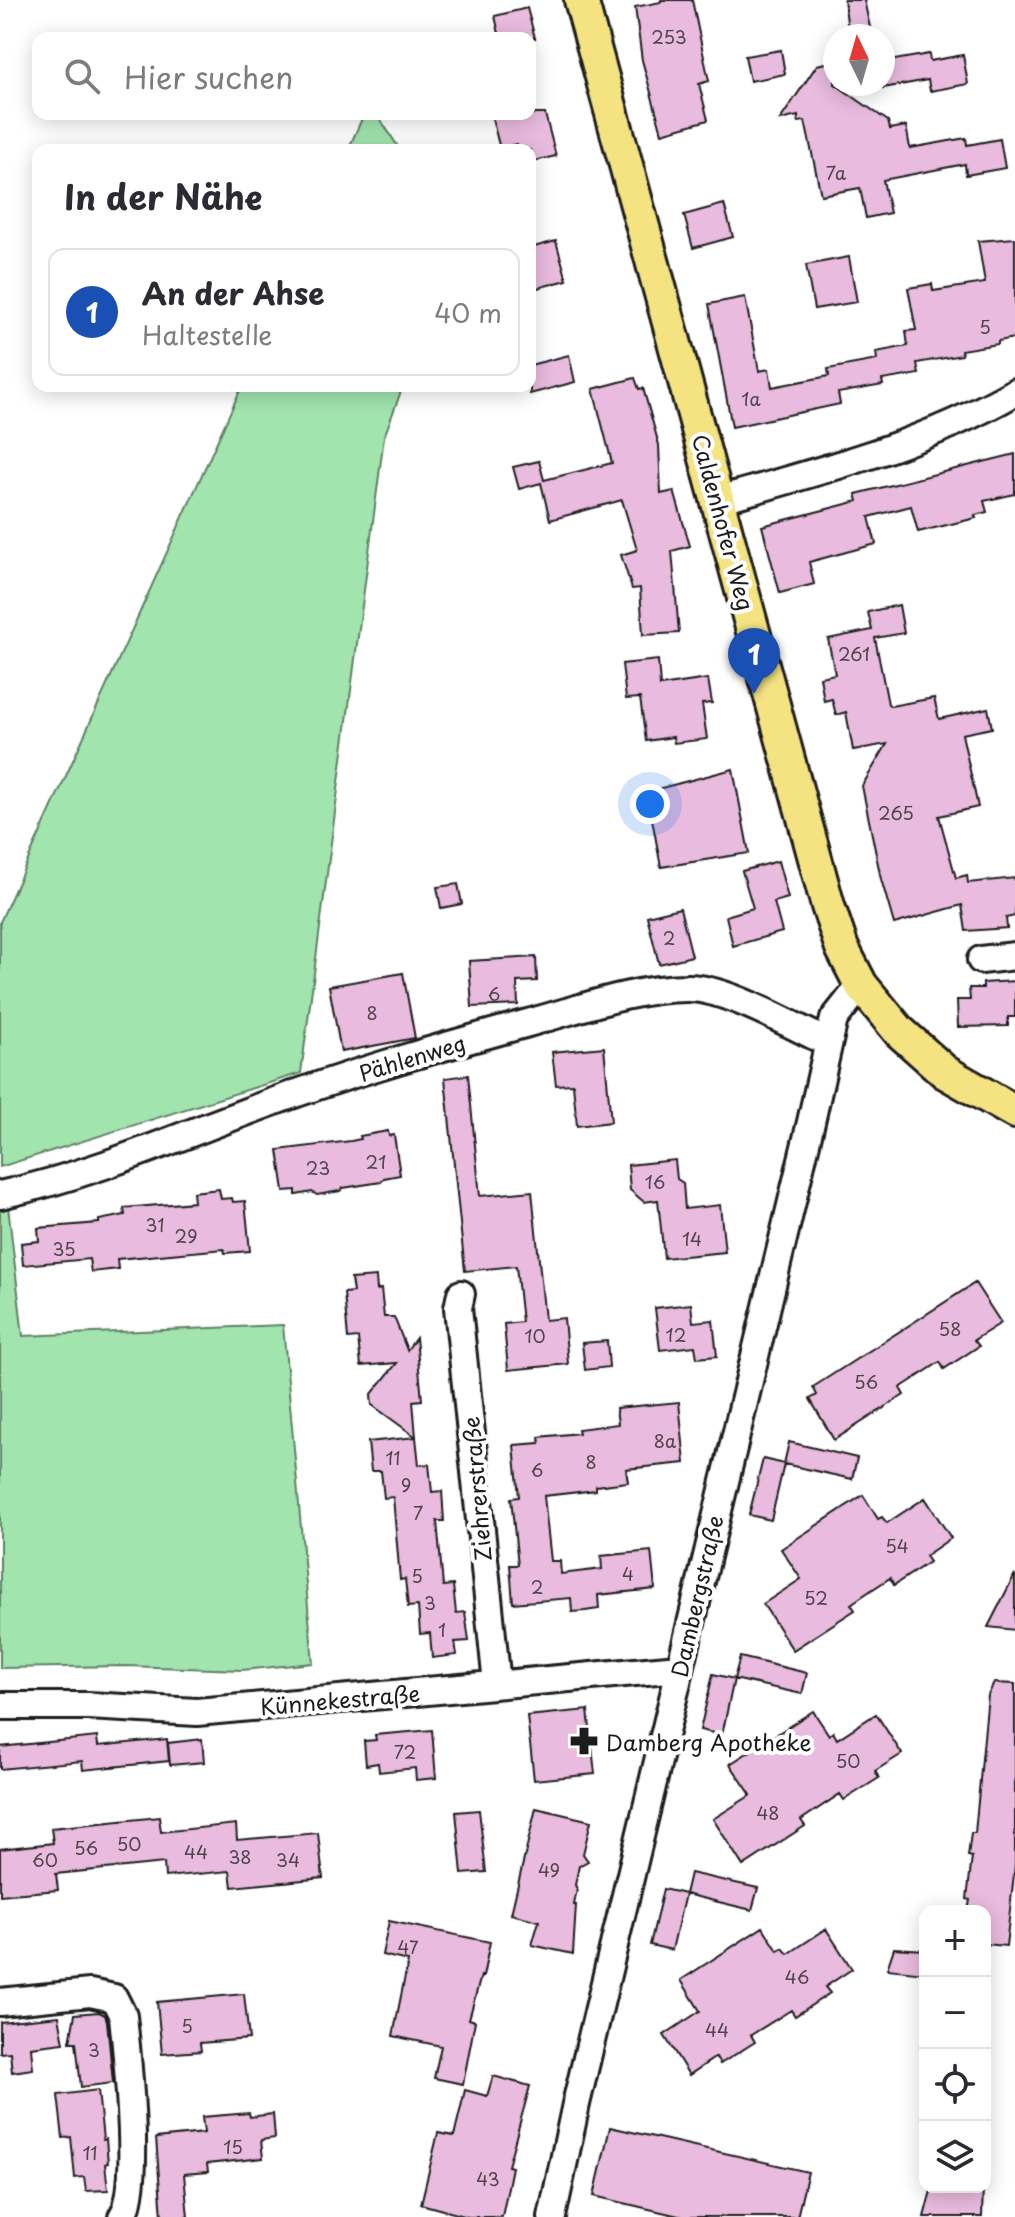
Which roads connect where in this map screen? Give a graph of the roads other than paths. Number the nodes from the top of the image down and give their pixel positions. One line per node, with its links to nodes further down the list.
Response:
1 (581, 0): 3 (main road, Caldenhofer Weg)
2 (1015, 392): 3 (street)
3 (718, 500): 6 (main road, Caldenhofer Weg)
4 (1015, 956): 5 (street)
5 (981, 960)
6 (861, 985): 7 (street, Dambergstraße); 8 (main road, Caldenhofer Weg)
7 (827, 1042): 9 (street, Pählenweg); 11 (street, Dambergstraße)
8 (1015, 1112)
9 (0, 1195)
10 (461, 1294): 12 (street, Ziehrerstraße)
11 (679, 1668): 12 (street, Künnekestraße); 16 (street, Dambergstraße)
12 (497, 1684): 13 (street, Künnekestraße)
13 (0, 1706)
14 (0, 2002): 15 (street)
15 (122, 2217)
16 (552, 2217)

